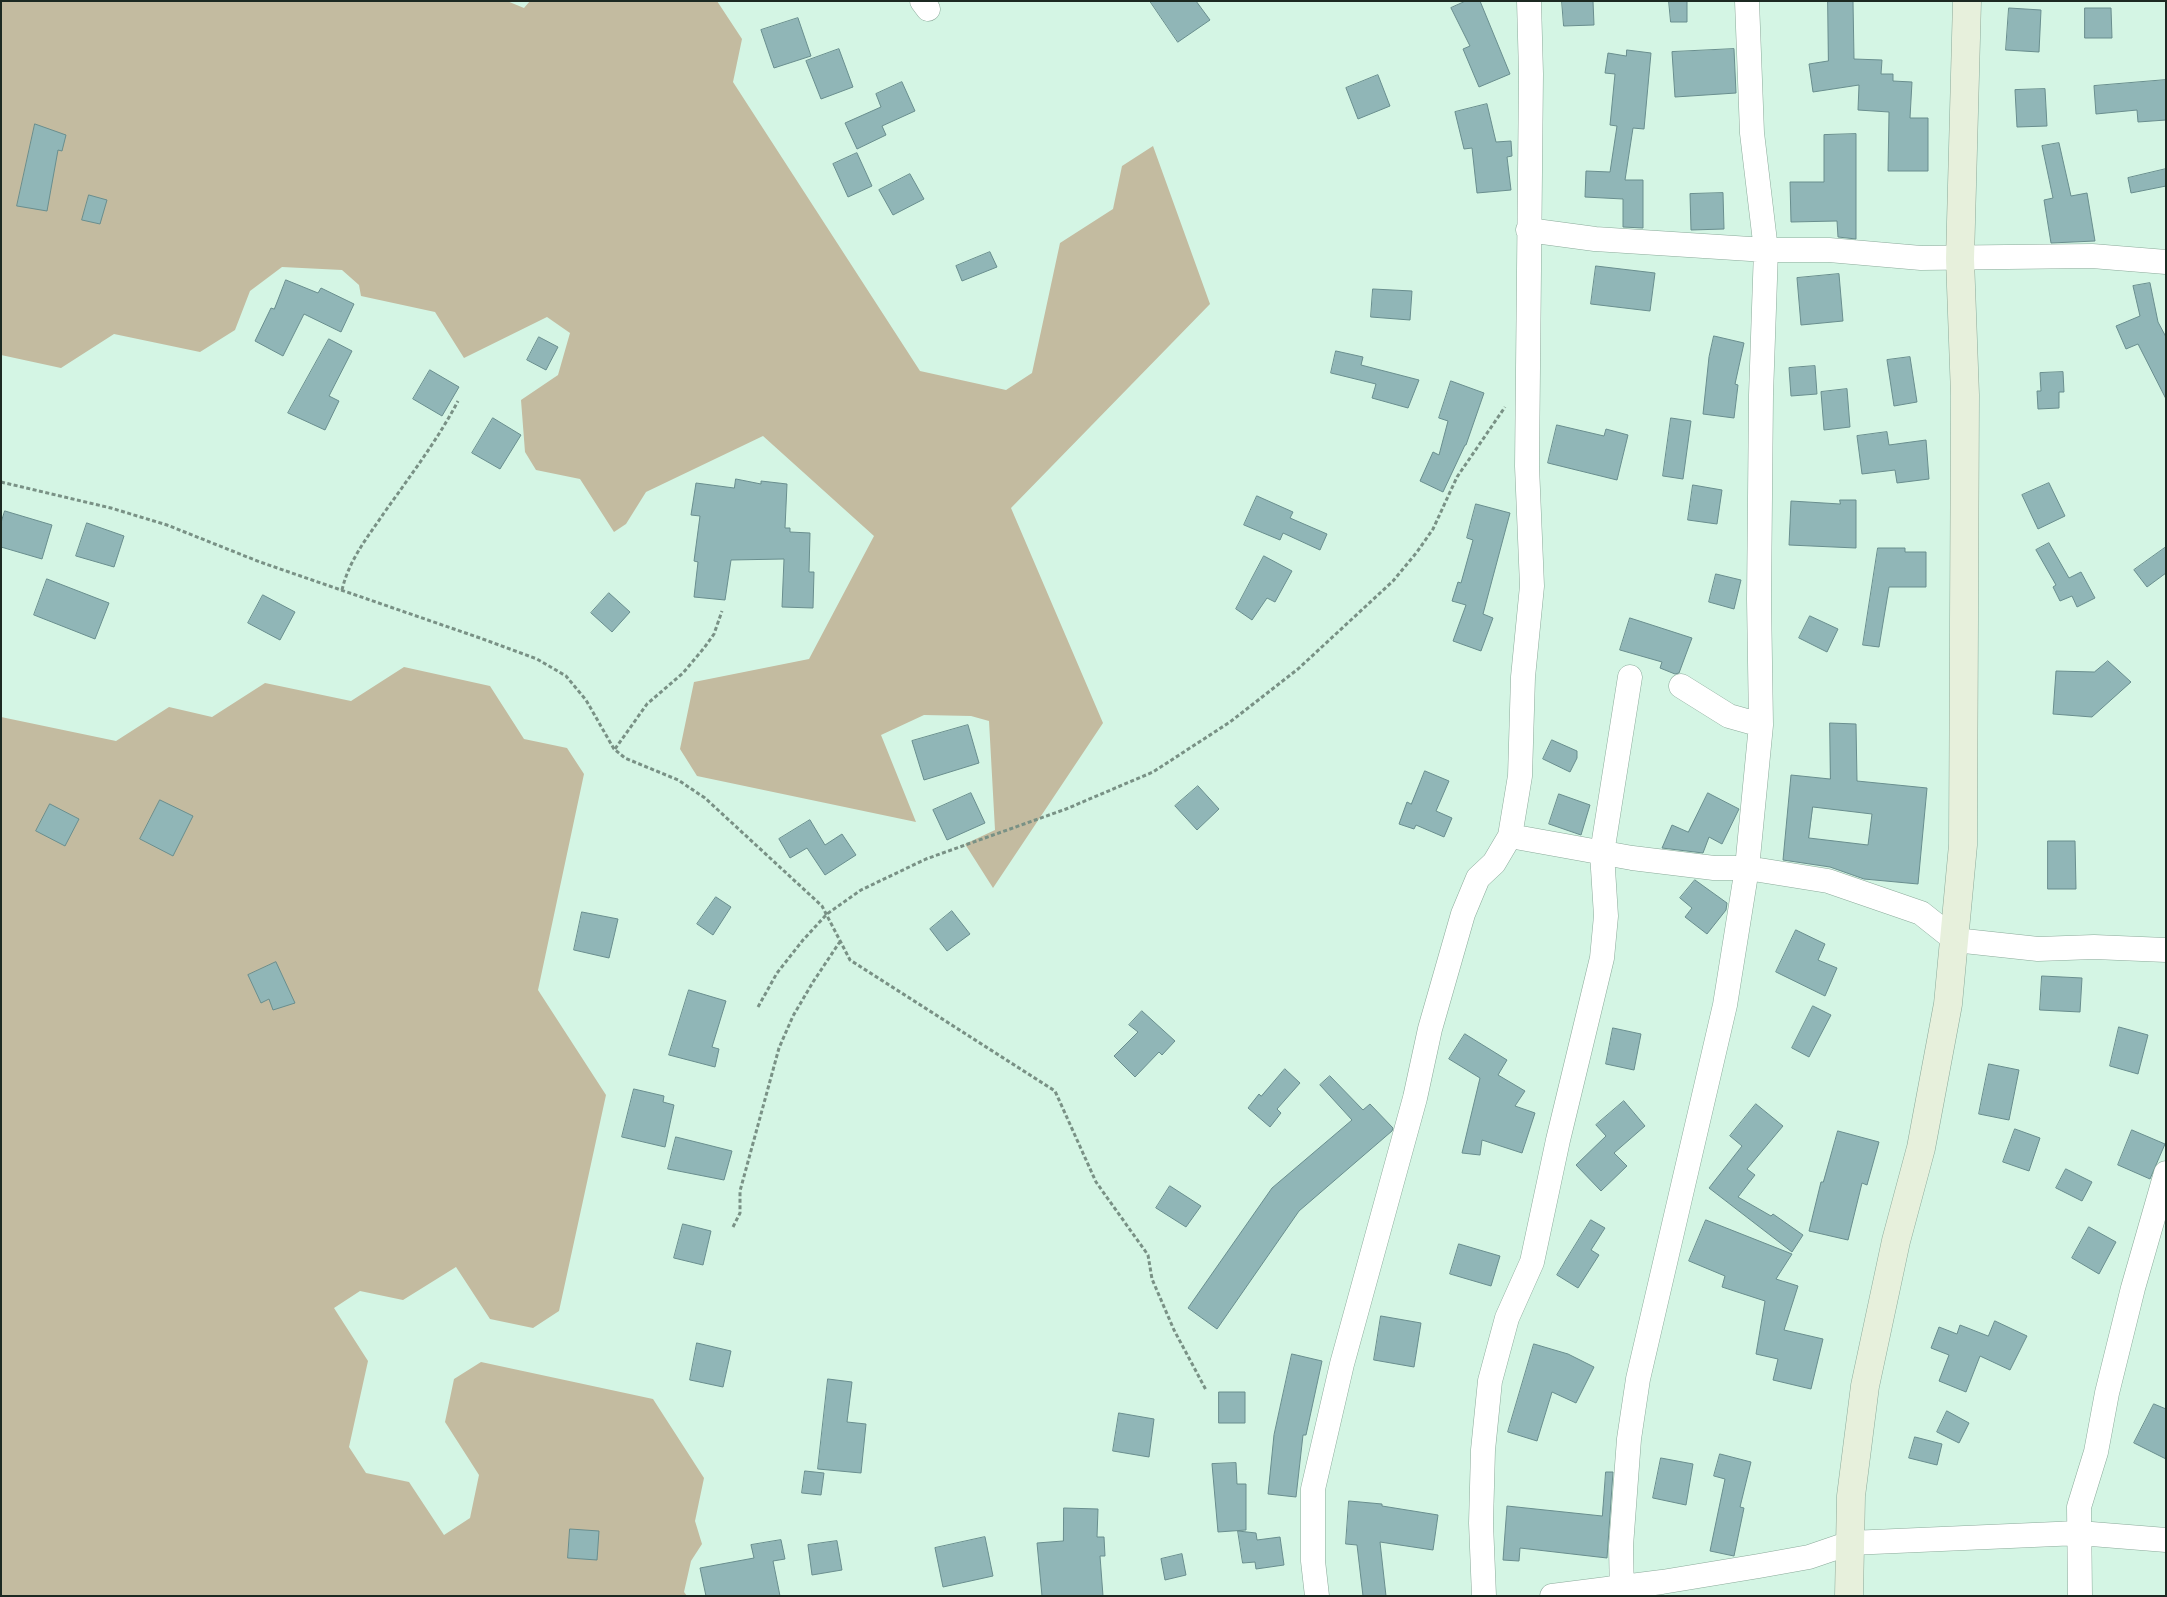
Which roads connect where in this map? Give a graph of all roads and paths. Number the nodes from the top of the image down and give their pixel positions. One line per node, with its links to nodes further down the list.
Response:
1 (1529, 1): 4 (street)
2 (1747, 1): 5 (street)
3 (1967, 1): 6 (main road)
4 (1528, 230): 5 (street); 17 (street)
5 (1766, 250): 6 (street); 15 (street)
6 (1960, 259): 7 (street); 22 (main road)
7 (2166, 262)
8 (458, 401): 11 (path)
9 (1507, 404): 20 (path)
10 (1, 482): 11 (path)
11 (342, 590): 16 (path)
12 (722, 611): 16 (path)
13 (1630, 677): 18 (street)
14 (1681, 686): 15 (street)
15 (1761, 725): 19 (street)
16 (614, 749): 20 (path)
17 (1510, 836): 18 (street); 32 (street)
18 (1602, 853): 19 (street); 33 (street)
19 (1747, 868): 22 (street); 31 (street)
20 (827, 914): 21 (path); 24 (path)
21 (841, 940): 26 (path); 27 (path)
22 (1955, 940): 23 (street); 30 (main road)
23 (2166, 950)
24 (758, 1007)
25 (2166, 1173): 28 (street)
26 (734, 1227)
27 (1206, 1390)
28 (2079, 1534): 29 (street); 30 (street); 36 (street)
29 (2166, 1540)
30 (1850, 1544): 31 (street); 35 (main road)
31 (1622, 1592): 34 (street)
32 (1317, 1596)
33 (1484, 1596)
34 (1552, 1596)
35 (1849, 1596)
36 (2080, 1596)

